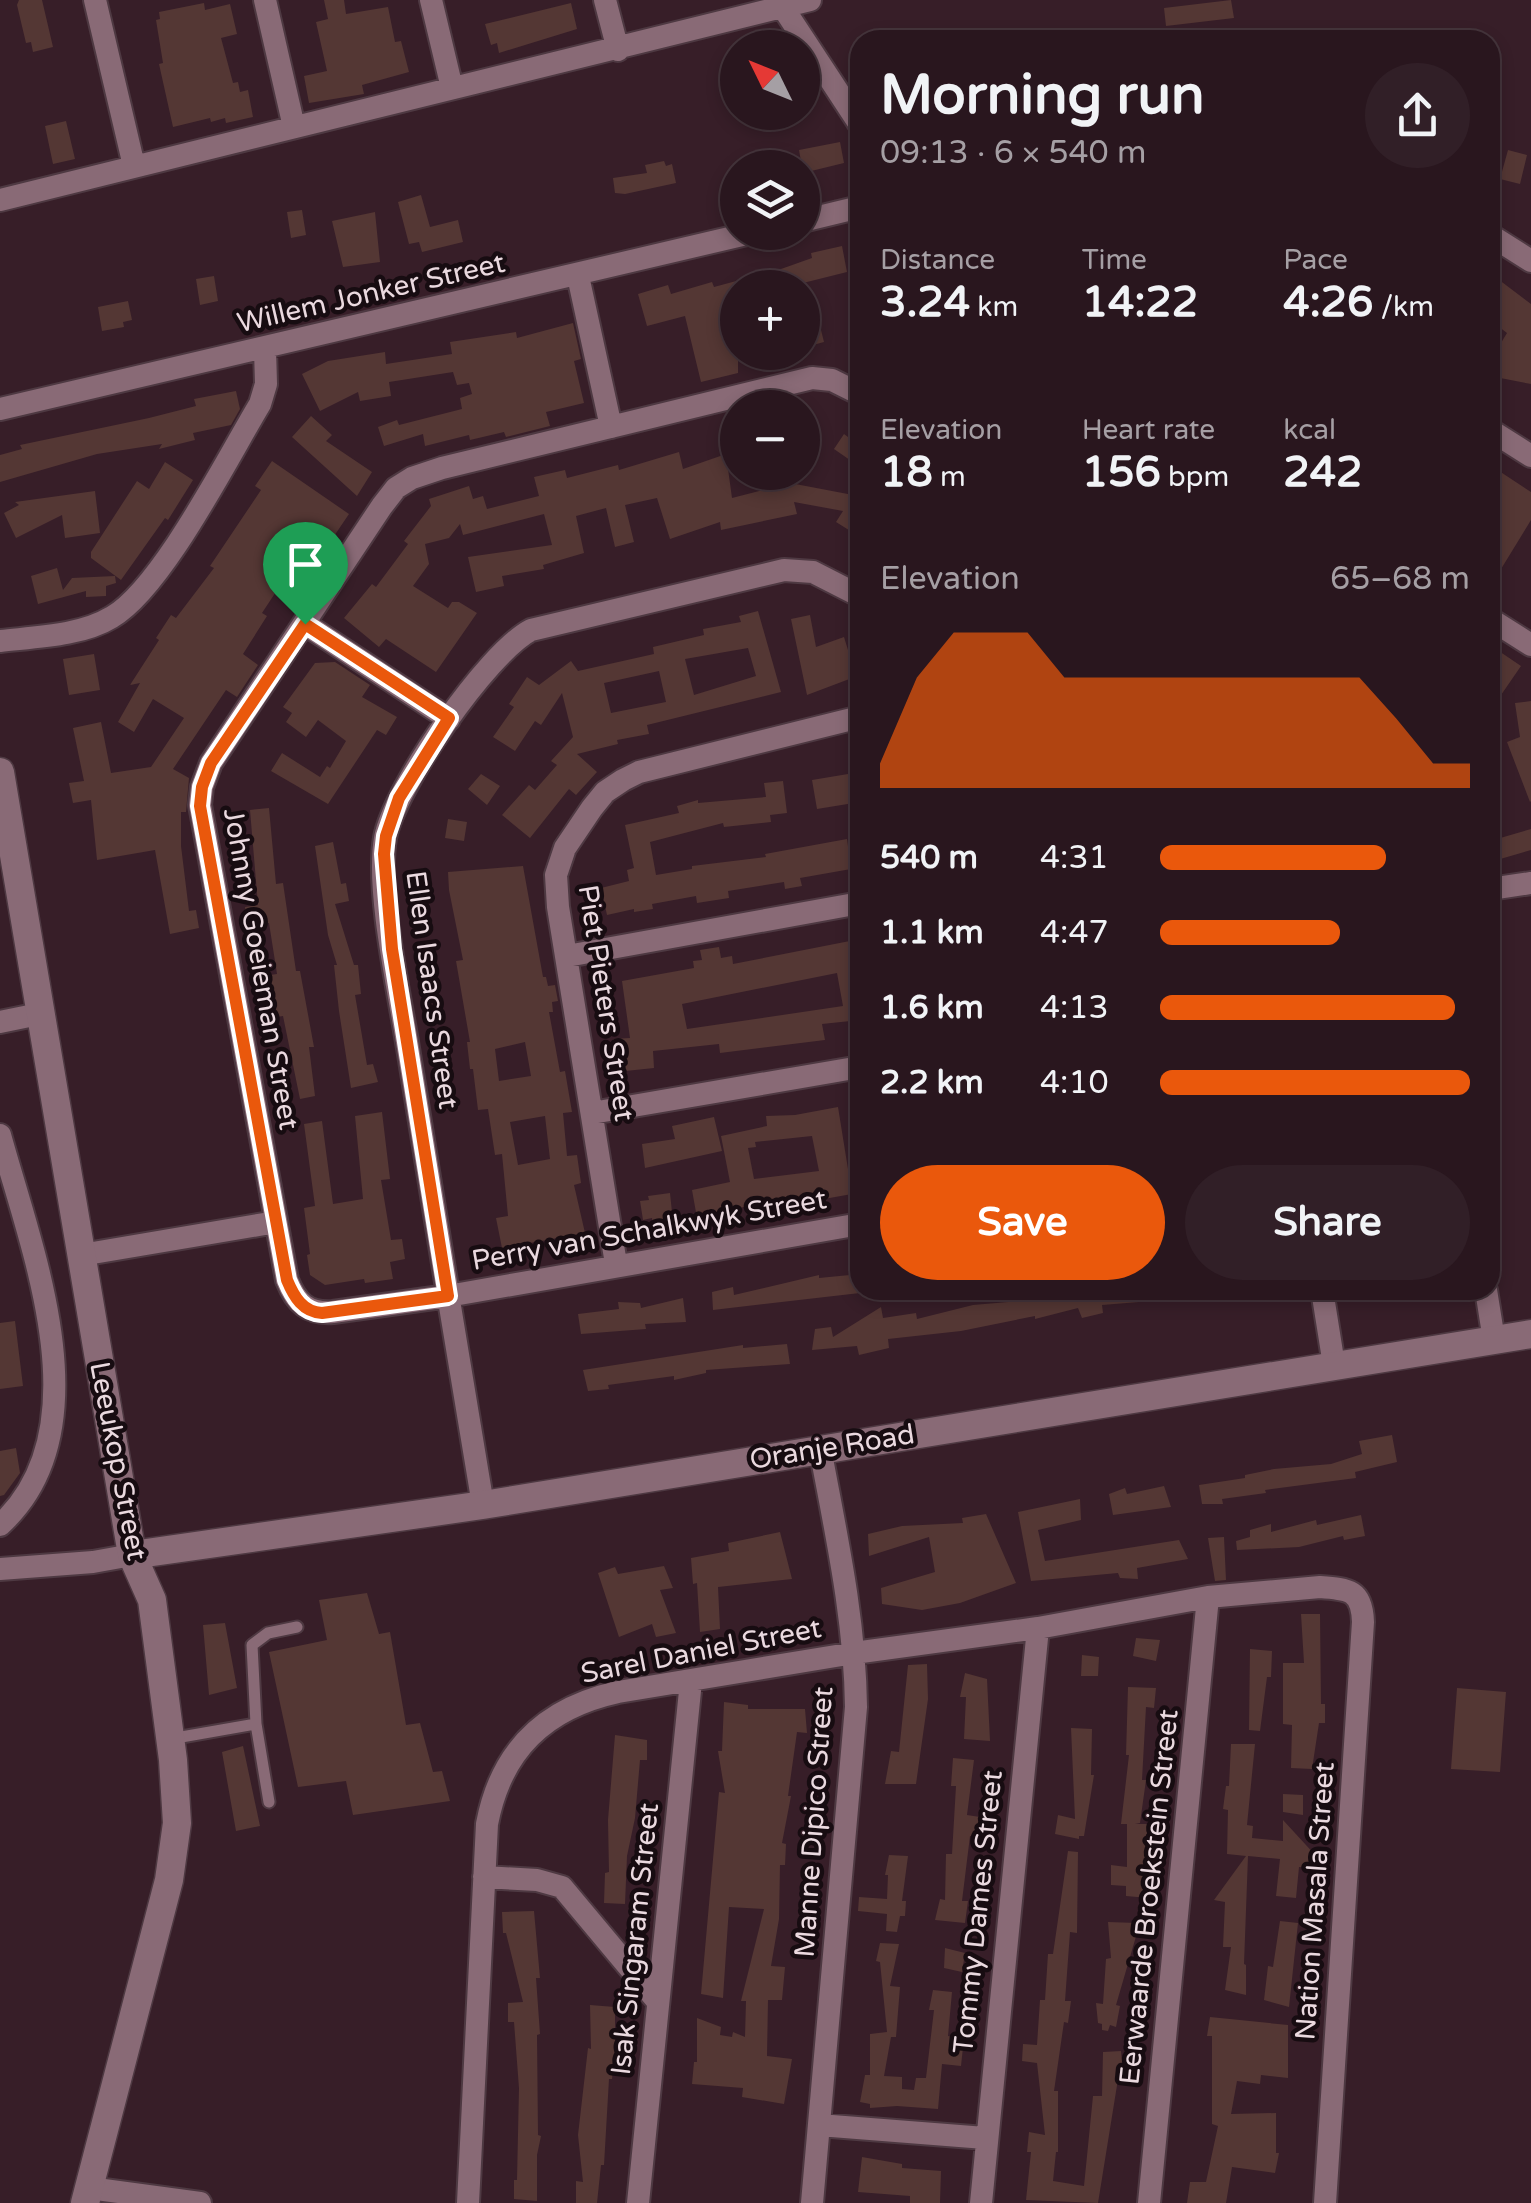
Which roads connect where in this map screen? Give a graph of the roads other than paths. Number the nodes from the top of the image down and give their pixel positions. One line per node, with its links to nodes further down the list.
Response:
1 (94, 0): 11 (street)
2 (264, 0): 10 (street)
3 (430, 0): 8 (street)
4 (606, 0): 7 (street)
5 (810, 0): 6 (street)
6 (778, 3): 7 (street); 9 (street)
7 (618, 50): 8 (street)
8 (452, 88): 10 (street)
9 (850, 110)
10 (294, 127): 11 (street)
11 (134, 166): 12 (street)
12 (0, 200)
13 (850, 209): 14 (street)
14 (820, 216)
15 (720, 241): 18 (street, Willem Jonker Street)
16 (1500, 241): 17 (street)
17 (1531, 261)
18 (578, 276): 19 (street, Willem Jonker Street); 22 (street)
19 (265, 348): 21 (street, Willem Jonker Street); 28 (street)
20 (850, 389): 22 (street, Johnny Goeieman Street)
21 (0, 409)
22 (612, 427): 26 (street, Johnny Goeieman Street)
23 (1500, 436): 24 (street)
24 (1531, 456)
25 (850, 591): 30 (street, Ellen Isaacs Street)
26 (305, 624): 30 (street); 42 (street, Johnny Goeieman Street)
27 (1500, 626): 29 (street)
28 (0, 641)
29 (1531, 646)
30 (449, 718): 46 (street, Ellen Isaacs Street)
31 (850, 719): 36 (street, Piet Pieters Street)
32 (0, 772): 37 (street, Leeukop Street)
33 (1531, 883): 34 (street)
34 (1500, 887)
35 (850, 905): 36 (street)
36 (567, 956): 40 (street, Piet Pieters Street)
37 (39, 1014): 38 (street); 44 (street, Leeukop Street)
38 (0, 1022)
39 (850, 1069): 40 (street)
40 (592, 1113): 45 (street, Piet Pieters Street)
41 (0, 1134): 54 (street)
42 (276, 1222): 44 (street); 46 (street, Johnny Goeieman Street)
43 (850, 1226): 45 (street, Perry van Schalkwyk Street)
44 (81, 1254): 55 (street, Leeukop Street)
45 (616, 1264): 46 (street, Perry van Schalkwyk Street)
46 (448, 1296): 53 (street, Ellen Isaacs Street)
47 (1324, 1300): 51 (street)
48 (1488, 1300): 50 (street)
49 (1531, 1334): 50 (street, Oranje Road)
50 (1494, 1340): 51 (street, Oranje Road)
51 (1334, 1365): 52 (street, Oranje Road)
52 (820, 1448): 53 (street, Oranje Road); 61 (street, Manne Dipico Street)
53 (482, 1505): 55 (street, Oranje Road)
54 (0, 1525)
55 (132, 1555): 56 (street); 64 (street, Leeukop Street)
56 (0, 1568)
57 (1362, 1594): 58 (street, Sarel Daniel Street); 77 (street, Nation Masala Street); 78 (street)
58 (1208, 1597): 60 (street, Sarel Daniel Street); 76 (street, Eerwaarde Broekstein Street)
59 (297, 1627): 63 (lane)
60 (1038, 1628): 61 (street, Sarel Daniel Street); 69 (street, Tommy Dames Street)
61 (854, 1653): 62 (street, Sarel Daniel Street); 68 (street, Manne Dipico Street)
62 (690, 1681): 66 (street, Sarel Daniel Street); 67 (street, Isak Singaram Street)
63 (256, 1724): 64 (lane); 65 (lane)
64 (170, 1739): 70 (street, Leeukop Street)
65 (269, 1802)
66 (484, 1877): 67 (street); 72 (street, Sarel Daniel Street)
67 (658, 2002): 73 (street, Isak Singaram Street)
68 (819, 2125): 69 (street); 74 (street, Manne Dipico Street)
69 (985, 2138): 75 (street, Tommy Dames Street)
70 (87, 2195): 71 (street)
71 (200, 2203)
72 (468, 2203)
73 (638, 2203)
74 (812, 2203)
75 (981, 2203)
76 (1150, 2203)
77 (1325, 2203)
78 (1334, 2203)

